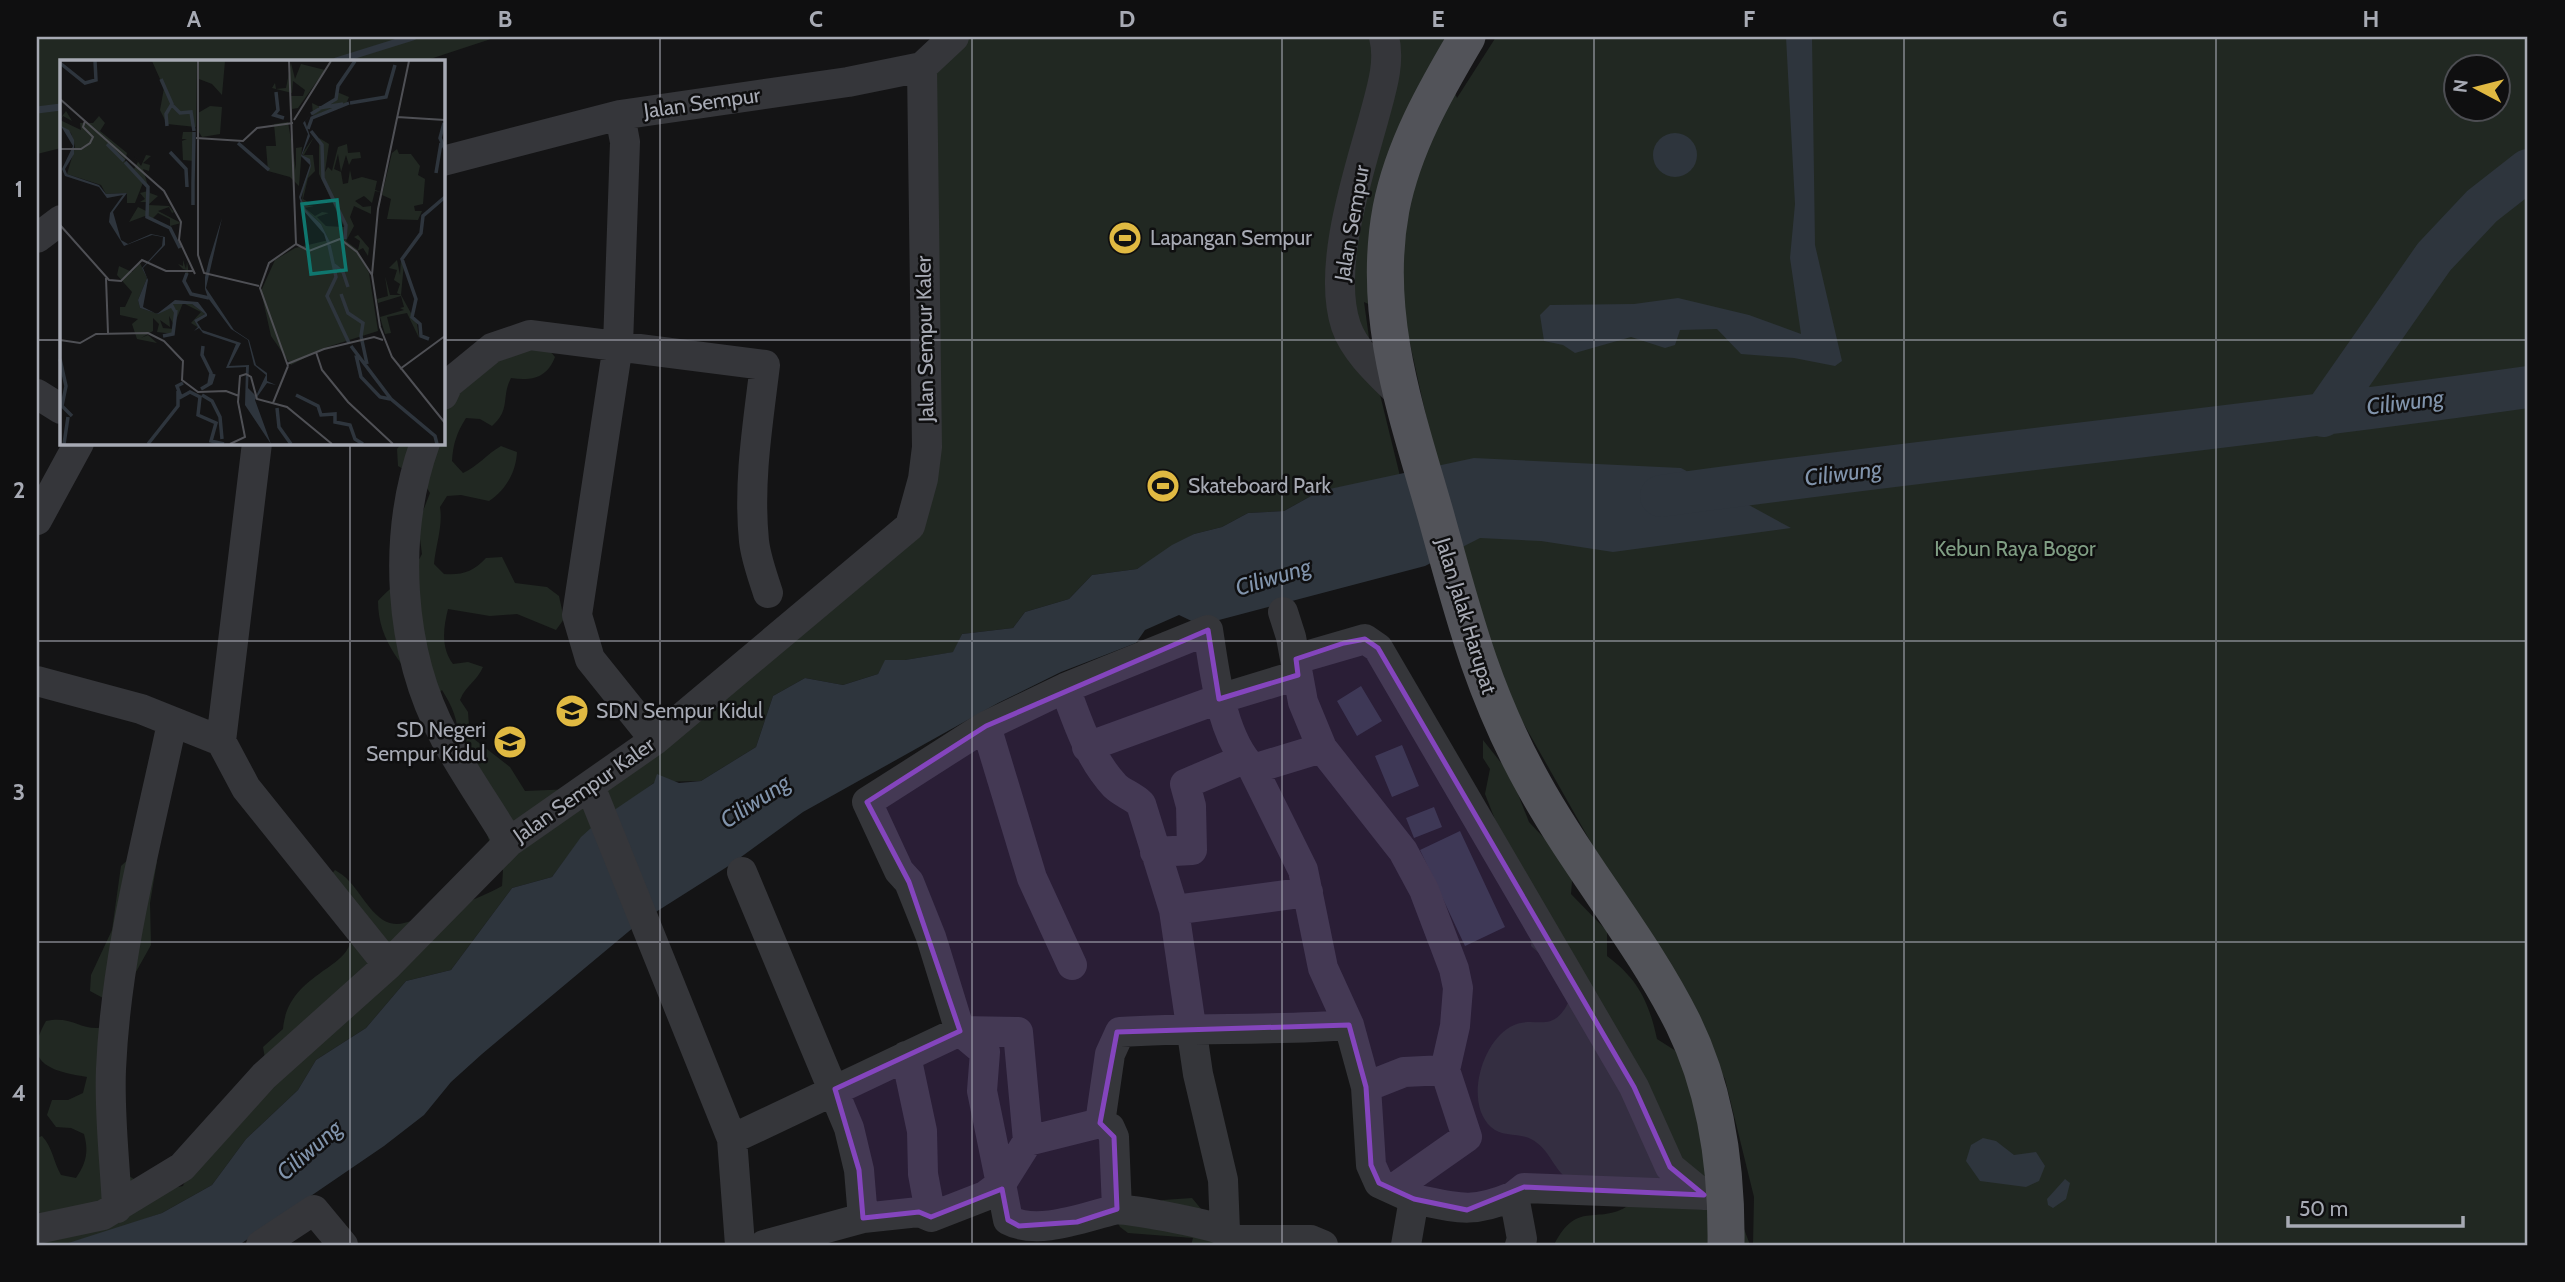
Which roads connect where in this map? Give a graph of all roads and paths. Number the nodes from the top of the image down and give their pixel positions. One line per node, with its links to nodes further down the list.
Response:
1 (954, 37): 4 (street)
2 (1384, 37): 11 (street, Jalan Sempur)
3 (1467, 37): 11 (main road, Jalan Jalak Harupat)
4 (922, 67): 5 (street, Jalan Sempur); 26 (street, Jalan Sempur Kaler)
5 (620, 115): 6 (street, Jalan Sempur); 9 (street)
6 (444, 162)
7 (60, 221): 8 (street)
8 (37, 237)
9 (618, 345): 10 (street); 18 (street); 26 (street)
10 (444, 393)
11 (1399, 393): 51 (main road, Jalan Jalak Harupat)
12 (37, 394): 13 (street)
13 (60, 408)
14 (78, 444): 17 (street)
15 (257, 444): 27 (street)
16 (425, 444): 32 (street)
17 (38, 516)
18 (768, 593)
19 (1283, 612): 20 (street)
20 (1297, 667): 23 (street); 29 (street); 51 (street)
21 (37, 681): 24 (street)
22 (1065, 688): 23 (street); 25 (street); 28 (street)
23 (1219, 699): 28 (street); 30 (street)
24 (172, 723): 27 (street); 53 (street)
25 (986, 726): 38 (street); 41 (street)
26 (655, 740): 31 (street, Jalan Sempur Kaler)
27 (220, 741): 37 (street)
28 (1087, 747): 33 (street)
29 (1321, 748): 30 (street); 43 (street)
30 (1248, 764): 33 (street); 35 (street)
31 (592, 791): 32 (street, Jalan Sempur Kaler); 47 (street)
32 (509, 842): 37 (street, Jalan Sempur Kaler)
33 (1155, 852): 36 (street)
34 (742, 873): 45 (street)
35 (1308, 892): 36 (street); 39 (street)
36 (1174, 910): 40 (street)
37 (388, 965): 53 (street, Jalan Sempur Kaler)
38 (1072, 965)
39 (1349, 1026): 40 (street); 44 (street)
40 (1192, 1027): 46 (street); 58 (street)
41 (960, 1031): 42 (street); 48 (street); 49 (street)
42 (906, 1056): 45 (street); 55 (street)
43 (1445, 1070): 44 (street); 50 (street)
44 (1366, 1087): 50 (street)
45 (835, 1089): 47 (street); 56 (street)
46 (1100, 1123): 48 (street); 54 (street)
47 (732, 1139): 61 (street)
48 (1028, 1141): 49 (street)
49 (1001, 1184): 54 (street); 55 (street)
50 (1404, 1194): 52 (street); 64 (street)
51 (1715, 1195): 52 (street); 66 (main road, Jalan Jalak Harupat)
52 (1514, 1196): 65 (street)
53 (117, 1208): 57 (street, Jalan Sempur Kaler)
54 (1117, 1209): 58 (street)
55 (931, 1217): 56 (street)
56 (863, 1218): 62 (street)
57 (37, 1229)
58 (1225, 1231): 63 (street)
59 (261, 1245): 60 (street)
60 (343, 1245)
61 (740, 1245)
62 (764, 1245)
63 (1323, 1245)
64 (1406, 1245)
65 (1520, 1245)
66 (1726, 1245)

